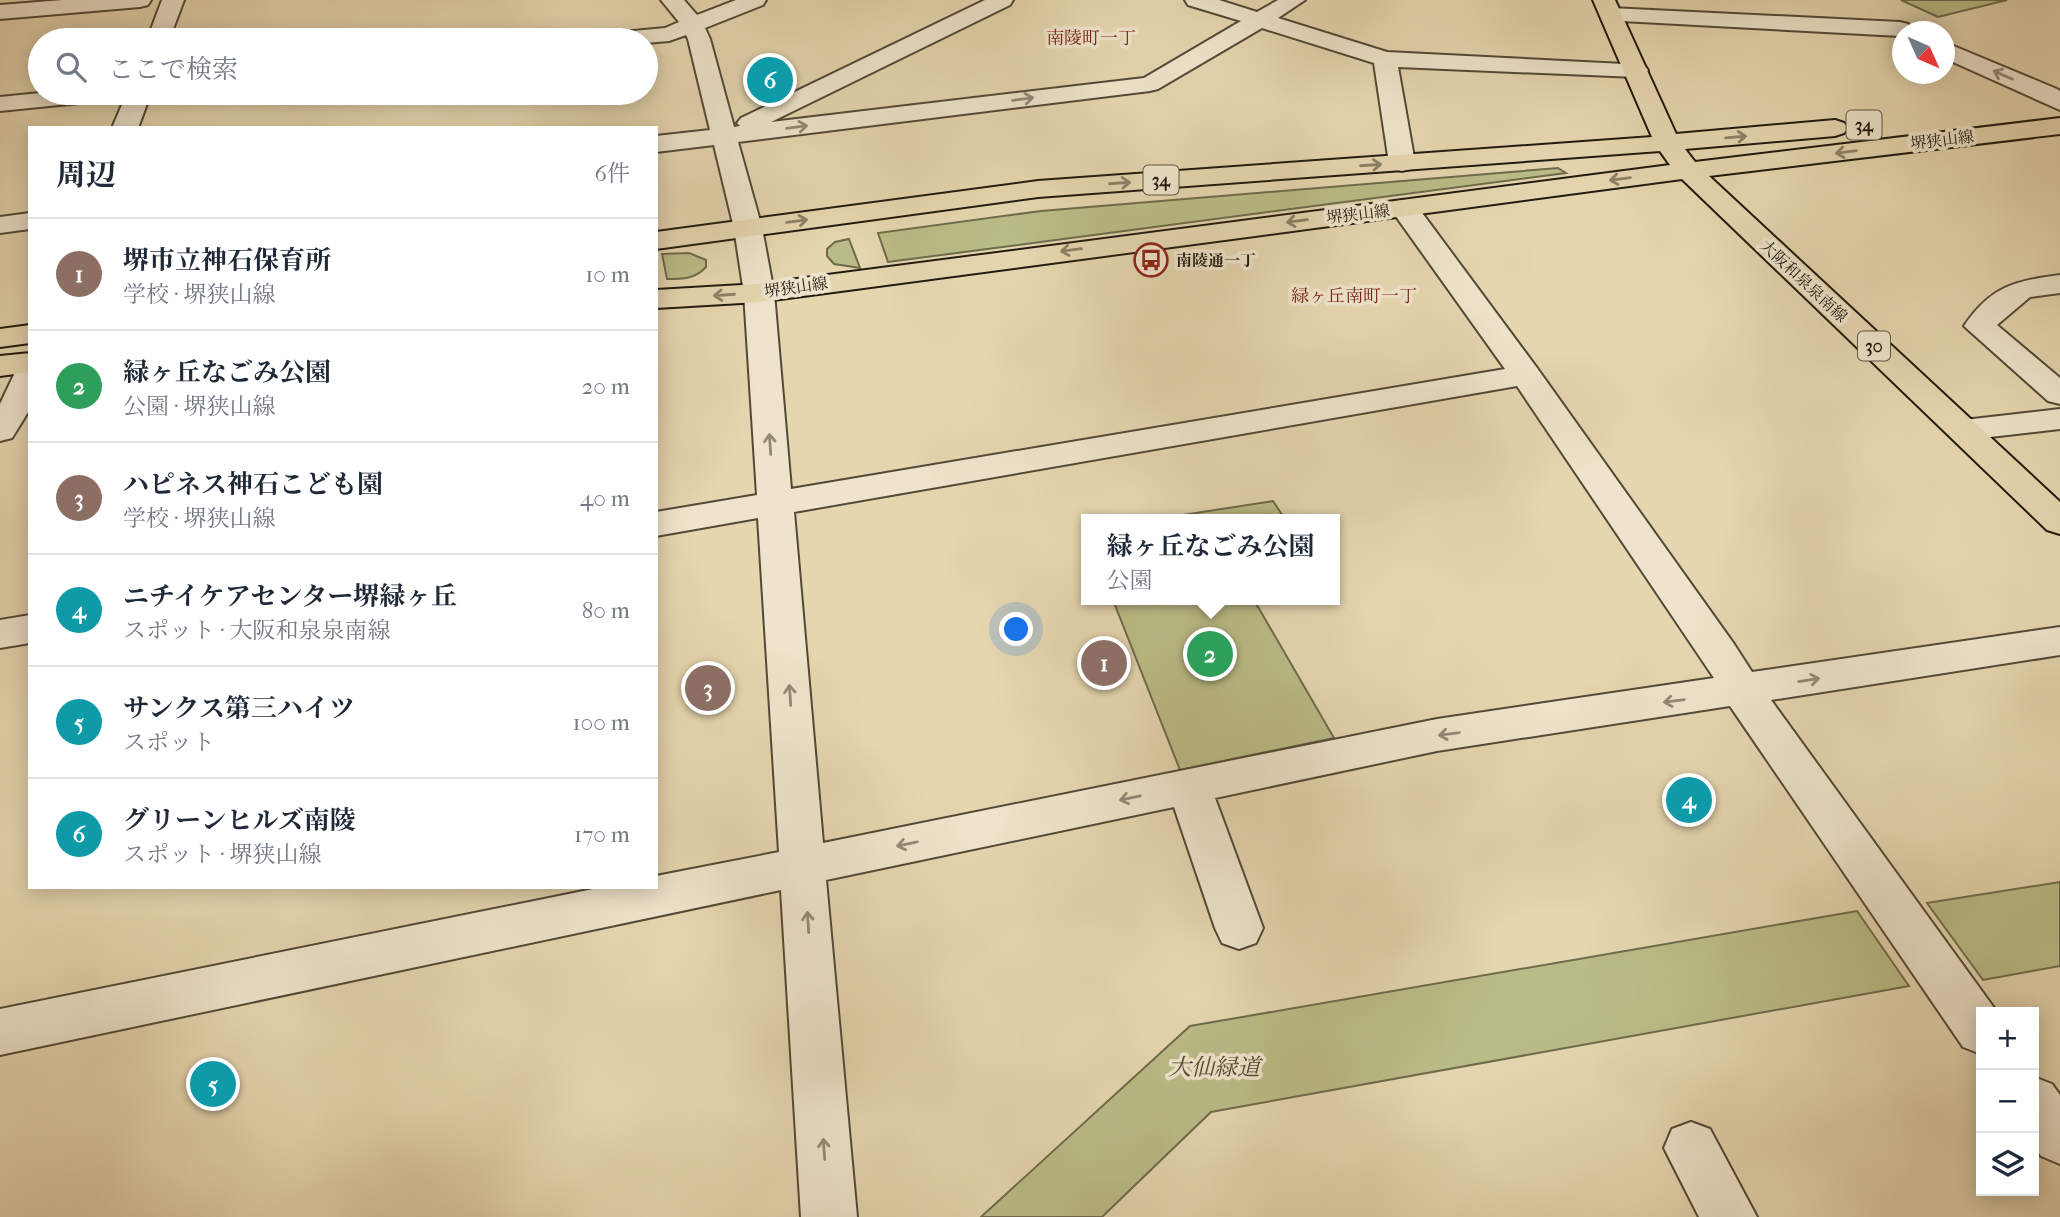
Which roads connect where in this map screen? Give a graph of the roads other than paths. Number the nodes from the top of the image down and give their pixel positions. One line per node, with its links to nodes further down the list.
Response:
1 (140, 0): 10 (street)
2 (173, 0): 14 (street)
3 (672, 0): 13 (street)
4 (755, 0): 13 (street)
5 (1002, 0): 28 (street)
6 (1196, 0): 11 (street)
7 (1294, 0): 11 (street)
8 (1845, 5): 12 (street)
9 (1607, 7): 15 (street); 19 (main road, 大阪和泉泉南線 / 30)
10 (0, 12)
11 (1260, 20): 18 (street); 28 (street, one-way to 11)
12 (1892, 26)
13 (692, 27): 16 (street); 28 (street)
14 (162, 28)
15 (1892, 29)
16 (658, 35)
17 (1955, 54): 22 (street, one-way to 17)
18 (1385, 59): 19 (street); 31 (street)
19 (1636, 70): 30 (main road, 大阪和泉泉南線 / 30)
20 (28, 101): 21 (street)
21 (0, 104)
22 (2060, 104): 24 (main road, 堺狭山線 / 34)
23 (134, 105): 26 (street)
24 (1897, 121)
25 (1856, 125): 30 (main road, 34, one-way to 25)
26 (126, 126)
27 (2060, 126): 32 (main road, 堺狭山線 / 34, one-way to 32)
28 (723, 136): 29 (street); 36 (street)
29 (658, 144)
30 (1668, 144): 31 (main road, 34); 32 (main road, 大阪和泉泉南線 / 30)
31 (1402, 163): 36 (main road, 34, one-way to 31)
32 (1688, 171): 33 (main road, 堺狭山線 / 34, one-way to 33); 49 (main road, 大阪和泉泉南線 / 30)
33 (1404, 208): 39 (main road, 堺狭山線 / 34, one-way to 39); 45 (street)
34 (28, 221): 35 (street)
35 (0, 225)
36 (748, 228): 37 (main road, 34); 39 (street)
37 (658, 241)
38 (2060, 284): 47 (street)
39 (758, 293): 40 (main road, 堺狭山線 / 34, one-way to 40); 51 (street, one-way to 39)
40 (658, 299)
41 (28, 334): 42 (main road)
42 (0, 338)
43 (28, 362): 44 (main road)
44 (0, 366)
45 (1526, 375): 51 (street); 57 (street)
46 (28, 376): 50 (street)
47 (2060, 394)
48 (2060, 419): 49 (street)
49 (1964, 430): 52 (main road, 大阪和泉泉南線 / 30)
50 (0, 431)
51 (775, 504): 53 (street); 59 (street, one-way to 51)
52 (2060, 522)
53 (658, 524)
54 (28, 629): 55 (street)
55 (0, 634)
56 (2060, 641): 57 (street, one-way to 56)
57 (1742, 691): 58 (street, one-way to 58); 61 (street)
58 (1188, 786): 59 (street, one-way to 59); 60 (street)
59 (803, 865): 62 (street); 66 (street, one-way to 59)
60 (1239, 928)
61 (1976, 1024)
62 (0, 1032)
63 (2039, 1109): 64 (street)
64 (2060, 1138)
65 (1691, 1147): 67 (street)
66 (829, 1217)
67 (1729, 1217)

